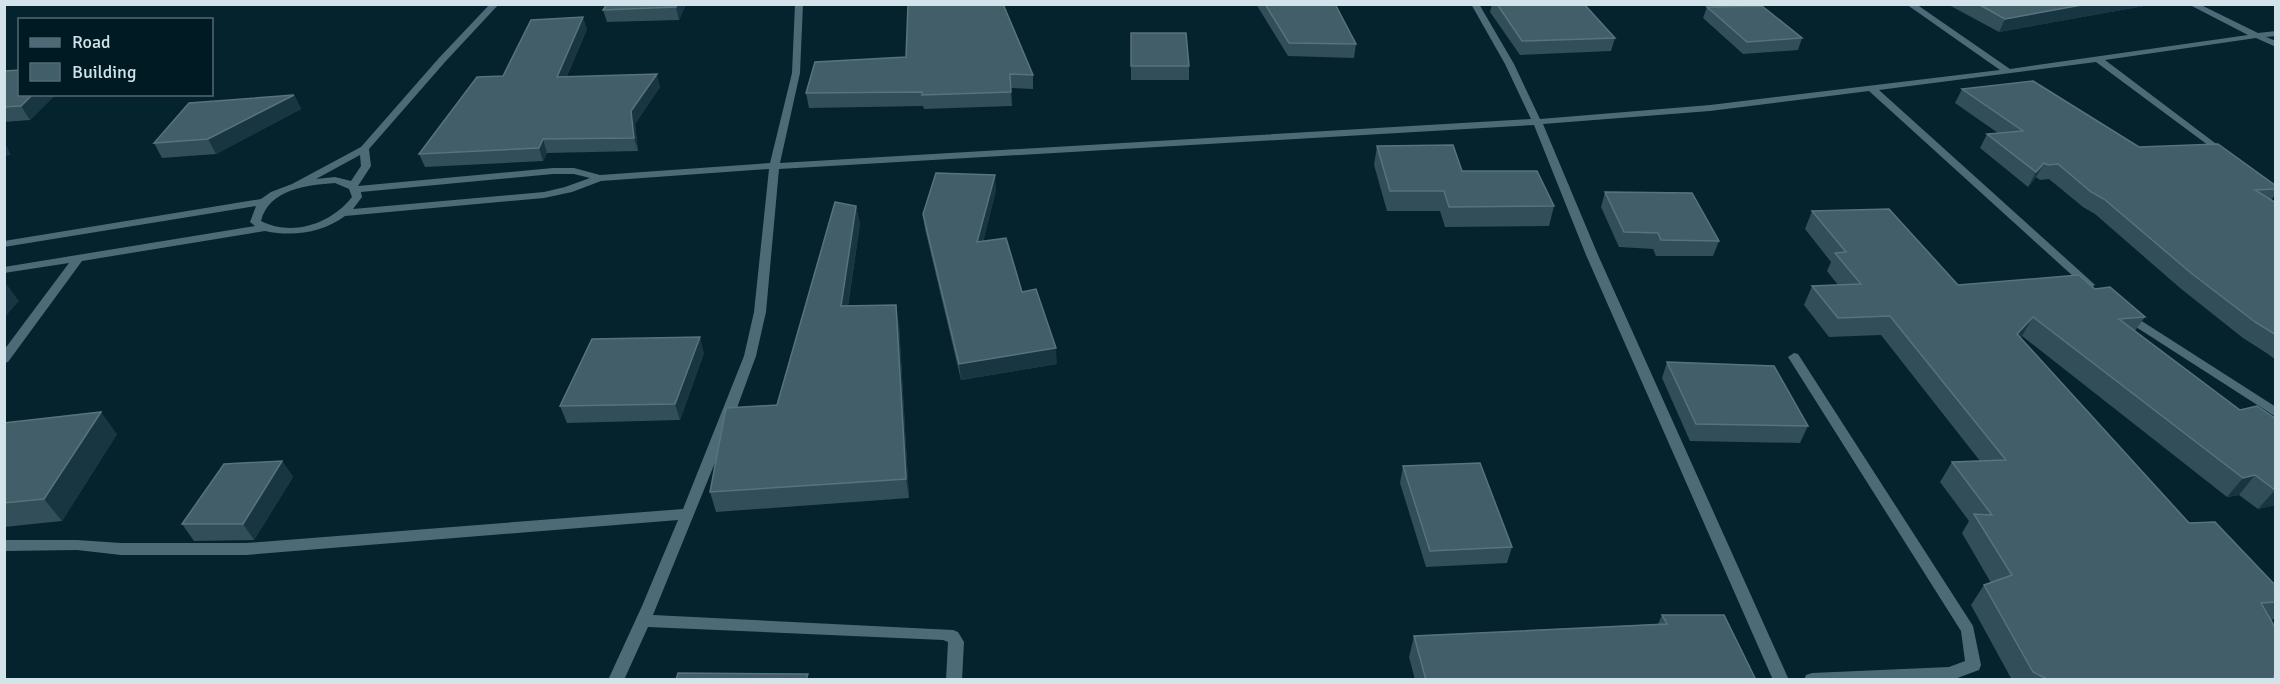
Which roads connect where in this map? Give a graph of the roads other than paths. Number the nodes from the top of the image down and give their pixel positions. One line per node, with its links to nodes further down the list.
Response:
1 (495, 4): 13 (street)
2 (799, 4): 15 (street)
3 (1475, 4): 12 (street)
4 (1910, 4): 10 (street)
5 (2192, 4): 7 (street)
6 (2276, 33): 7 (street)
7 (2257, 36): 8 (street); 9 (street)
8 (2276, 45)
9 (2098, 59): 10 (street); 14 (street)
10 (2008, 72): 11 (street)
11 (1871, 88): 12 (street); 25 (street)
12 (1536, 122): 15 (street); 35 (street)
13 (364, 149): 17 (street); 18 (street)
14 (2229, 157)
15 (774, 166): 16 (street); 30 (street)
16 (600, 178): 18 (street); 20 (street)
17 (295, 186): 18 (street); 19 (street)
18 (355, 188): 20 (street)
19 (264, 202): 21 (street); 22 (street)
20 (343, 213): 21 (street)
21 (264, 228): 23 (street)
22 (4, 244)
23 (78, 258): 24 (street); 28 (street)
24 (4, 270)
25 (2102, 297)
26 (2119, 310): 29 (street)
27 (1794, 357): 36 (street)
28 (4, 359)
29 (2276, 413)
30 (688, 514): 31 (street); 32 (street)
31 (4, 546)
32 (644, 621): 33 (street); 34 (street)
33 (616, 680)
34 (954, 680)
35 (1781, 680)
36 (1812, 680)

